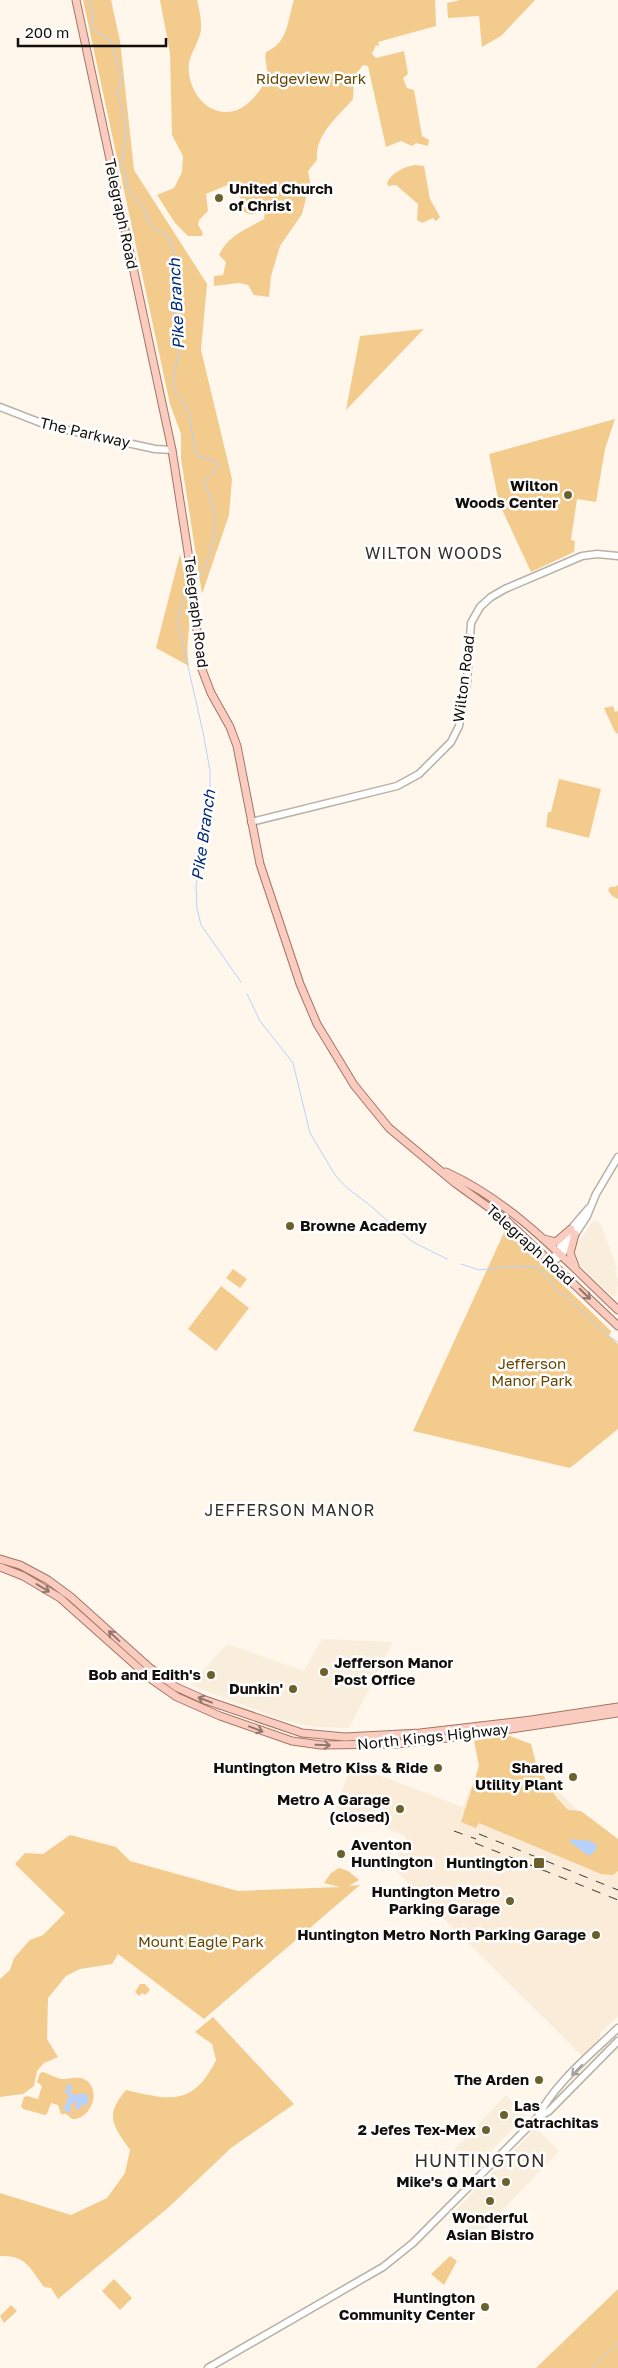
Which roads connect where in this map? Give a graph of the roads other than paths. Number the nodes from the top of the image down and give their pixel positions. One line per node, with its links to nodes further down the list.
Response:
1 (76, 0): 3 (main road, Telegraph Road)
2 (0, 407): 3 (main road, The Parkway)
3 (172, 450): 5 (main road, Telegraph Road)
4 (618, 556): 5 (main road, Wilton Road)
5 (251, 822): 7 (main road, Telegraph Road)
6 (618, 1157): 8 (main road)
7 (438, 1168): 9 (main road, Telegraph Road); 11 (main road, Telegraph Road)
8 (573, 1232): 9 (main road); 10 (main road); 12 (main road)
9 (543, 1239): 10 (main road, Telegraph Road)
10 (559, 1254): 11 (main road); 12 (main road, Telegraph Road)
11 (552, 1262): 16 (main road, Telegraph Road, one-way to 16)
12 (590, 1284): 13 (main road, Telegraph Road)
13 (608, 1300): 14 (main road); 15 (main road, Telegraph Road)
14 (618, 1301)
15 (618, 1310)
16 (618, 1326)
17 (0, 1558): 21 (main road, North Kings Highway, one-way to 17)
18 (0, 1567): 22 (main road, North Kings Highway, one-way to 22)
19 (618, 1707): 21 (main road, North Kings Highway)
20 (618, 1712): 22 (main road, North Kings Highway, one-way to 20)
21 (290, 1730): 22 (main road)
22 (289, 1740)
23 (618, 2028): 25 (main road, one-way to 25)
24 (618, 2041): 25 (main road)
25 (537, 2118): 26 (main road)
26 (208, 2368)

